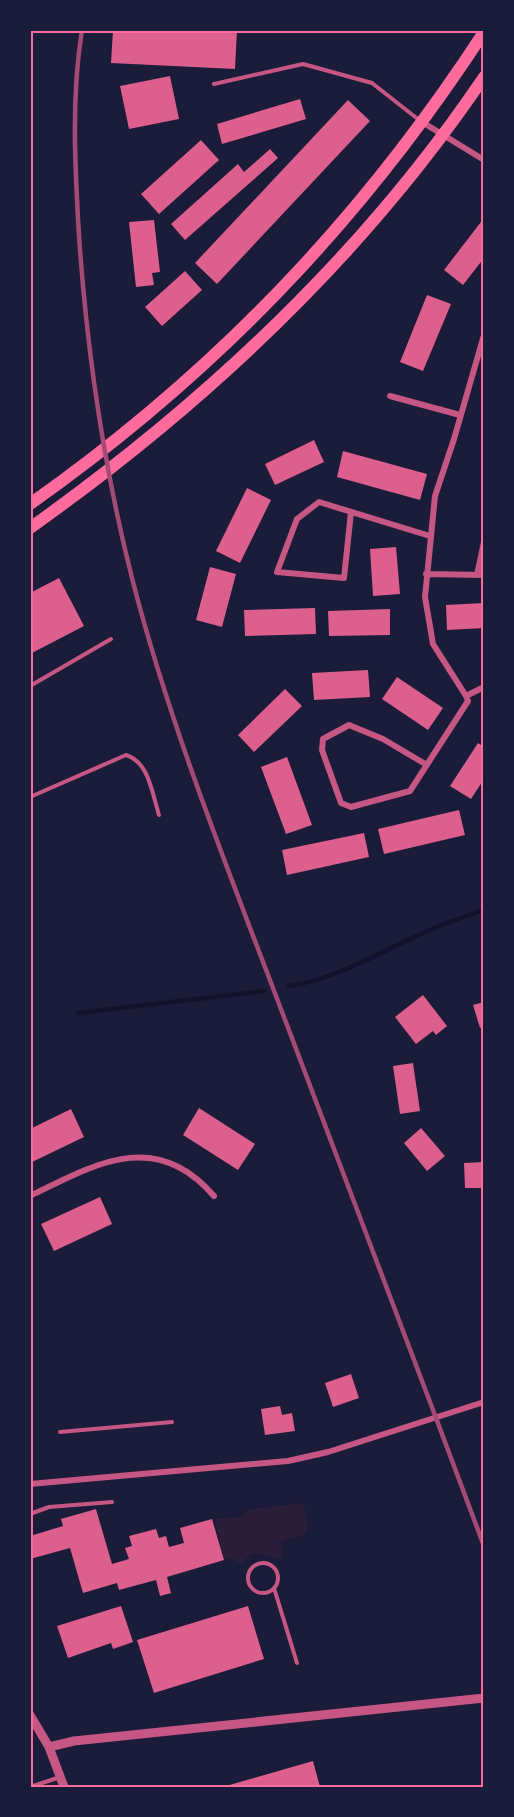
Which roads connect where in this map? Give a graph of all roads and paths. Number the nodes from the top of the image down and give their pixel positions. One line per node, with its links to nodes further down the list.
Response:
1 (484, 32): 4 (main road)
2 (484, 77): 5 (main road)
3 (214, 84): 4 (lane)
4 (422, 122): 5 (street); 10 (main road)
5 (443, 136): 6 (street); 12 (main road)
6 (484, 160)
7 (484, 335): 9 (street)
8 (390, 396): 9 (street)
9 (460, 415): 13 (street)
10 (30, 504)
11 (351, 512): 11 (street); 13 (street)
12 (30, 528)
13 (430, 536): 15 (street)
14 (484, 542): 16 (street)
15 (426, 574): 16 (street); 20 (street)
16 (480, 575)
17 (111, 639): 18 (lane)
18 (30, 686)
19 (484, 687): 20 (street)
20 (466, 696): 21 (street)
21 (427, 765): 21 (street)
22 (30, 797): 23 (lane)
23 (159, 815)
24 (30, 1196): 25 (street)
25 (214, 1196)
26 (484, 1402): 29 (street)
27 (172, 1422): 28 (lane)
28 (60, 1432)
29 (30, 1485)
30 (112, 1502): 31 (lane)
31 (30, 1514)
32 (274, 1588): 32 (lane); 33 (lane)
33 (297, 1663)
34 (484, 1698): 36 (street)
35 (30, 1715): 36 (street)
36 (50, 1748): 37 (street)
37 (60, 1777): 38 (lane); 39 (street)
38 (30, 1786)
39 (64, 1787)

